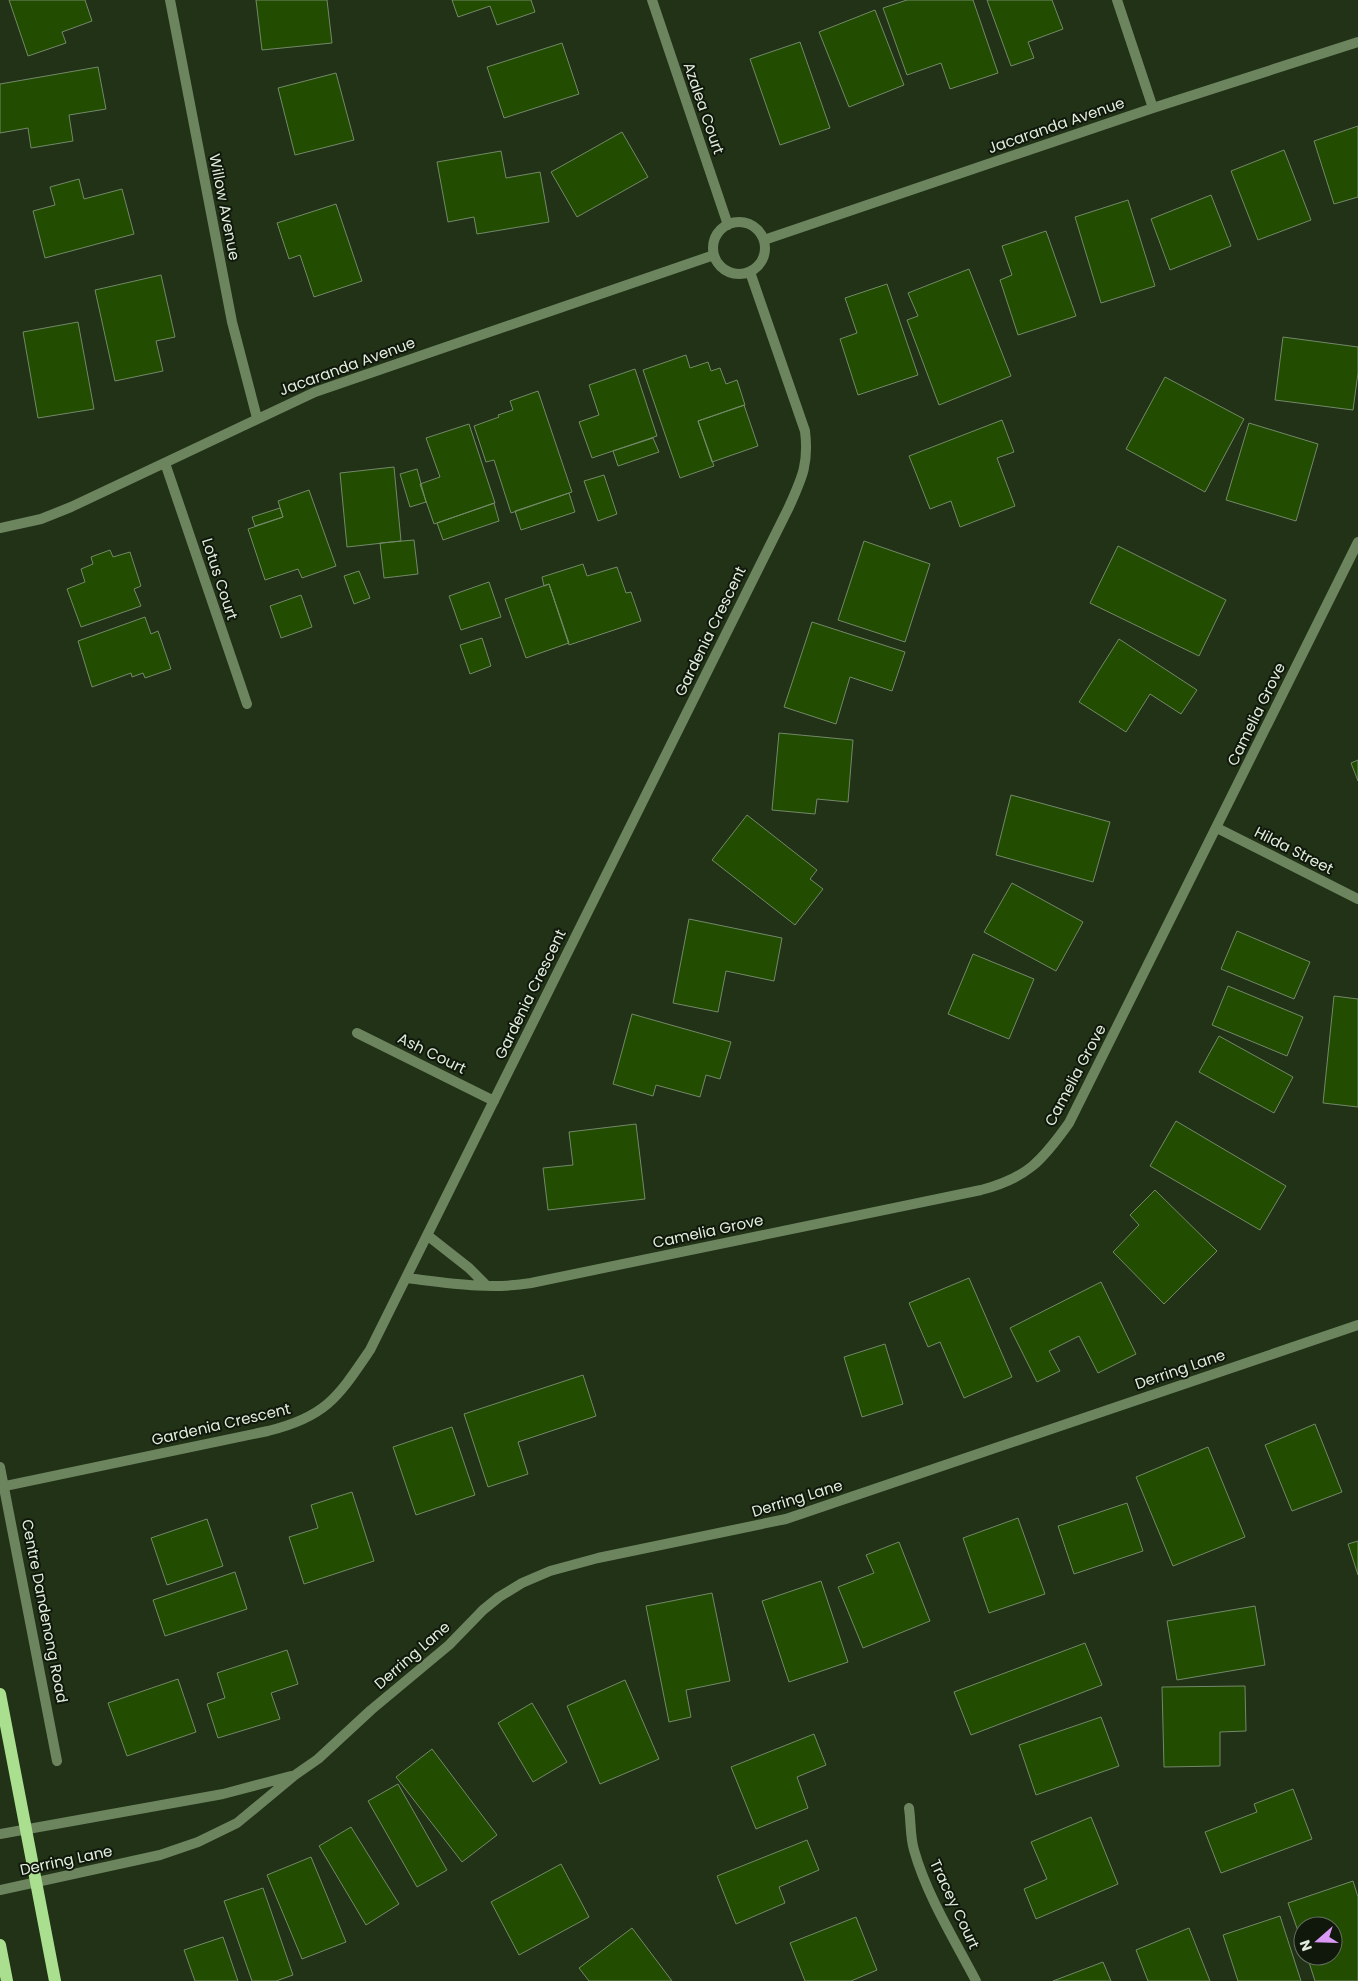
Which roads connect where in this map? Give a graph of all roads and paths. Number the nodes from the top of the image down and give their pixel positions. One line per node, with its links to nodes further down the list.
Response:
1 (170, 0): 10 (street, Willow Avenue)
2 (652, 0): 6 (street, Azalea Court)
3 (1117, 0): 5 (street)
4 (1358, 42): 5 (street, Jacaranda Avenue)
5 (1154, 108): 7 (street, Jacaranda Avenue)
6 (728, 225): 7 (street); 8 (street)
7 (764, 240): 9 (street)
8 (714, 255): 9 (street); 10 (street, Jacaranda Avenue)
9 (750, 272): 18 (street, Gardenia Crescent)
10 (257, 418): 11 (street, Jacaranda Avenue)
11 (165, 462): 12 (street, Jacaranda Avenue); 14 (street, Lotus Court)
12 (0, 528)
13 (1358, 542): 15 (street, Camelia Grove)
14 (247, 704)
15 (1217, 828): 16 (street, Hilda Street); 21 (street, Camelia Grove)
16 (1358, 899)
17 (357, 1033): 18 (street, Ash Court)
18 (494, 1101): 19 (street, Gardenia Crescent)
19 (427, 1235): 20 (street, Gardenia Crescent); 21 (street)
20 (406, 1278): 21 (street, Camelia Grove); 24 (street, Gardenia Crescent)
21 (486, 1285)
22 (1358, 1325): 27 (street, Derring Lane)
23 (0, 1467): 24 (street, Centre Dandenong Road)
24 (2, 1487): 26 (street, Centre Dandenong Road)
25 (0, 1694): 29 (main road)
26 (57, 1761)
27 (295, 1775): 29 (street, Derring Lane); 31 (street, Derring Lane)
28 (910, 1808): 36 (street, Tracey Court)
29 (26, 1829): 30 (street, Derring Lane); 31 (main road)
30 (0, 1834)
31 (36, 1882): 32 (street, Derring Lane); 35 (main road)
32 (0, 1890)
33 (0, 1945): 34 (main road)
34 (7, 1981)
35 (55, 1981)
36 (976, 1981)

